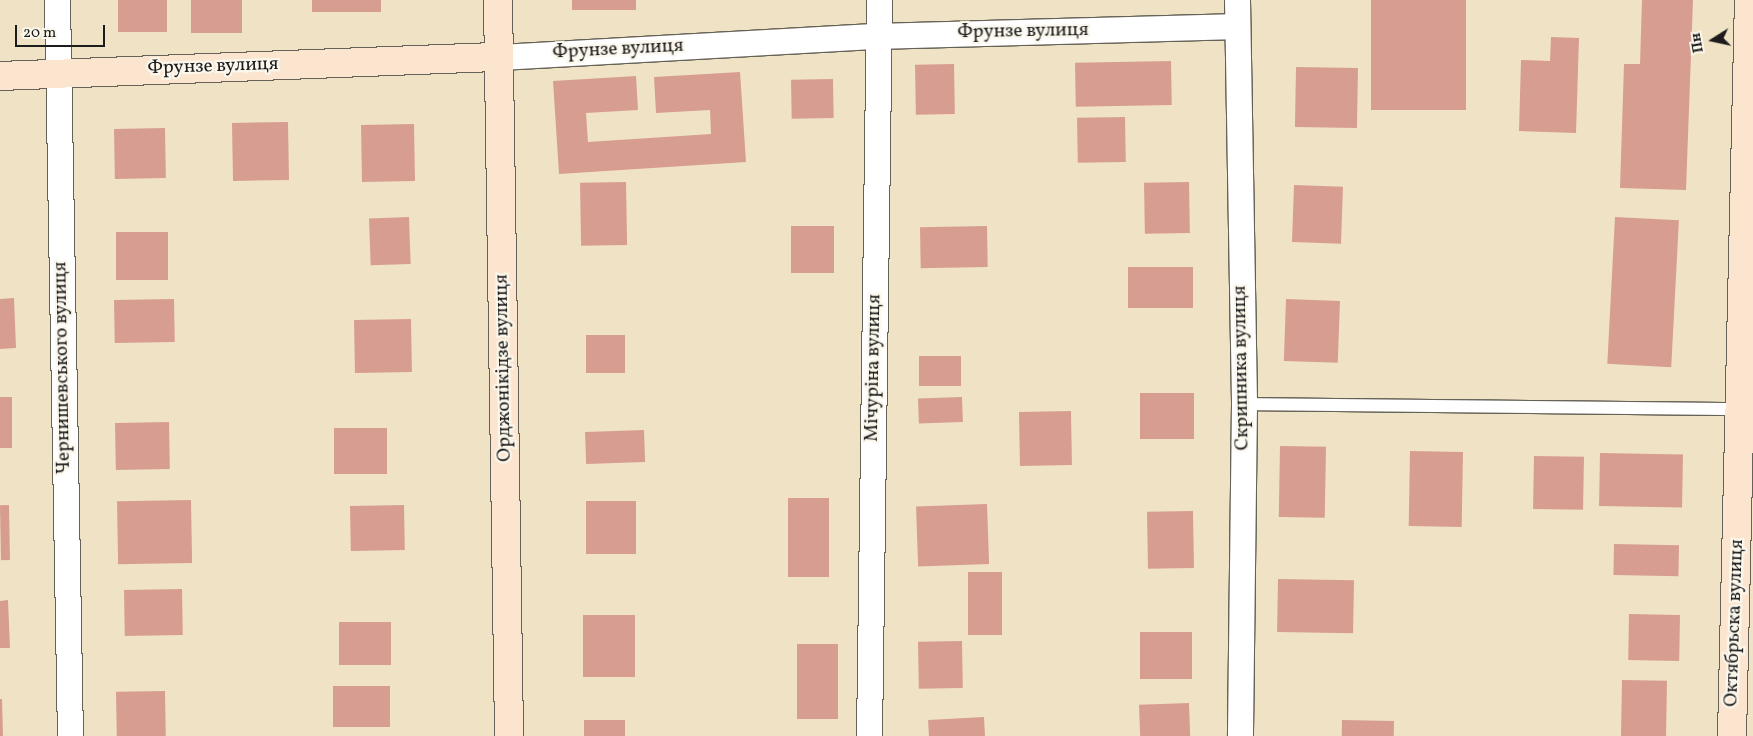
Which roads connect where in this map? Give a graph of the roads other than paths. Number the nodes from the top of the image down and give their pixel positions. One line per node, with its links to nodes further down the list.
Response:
1 (56, 0): 9 (street, Чернишевського вулиця)
2 (498, 0): 8 (main road, Орджонікідзе вулиця)
3 (879, 0): 7 (street, Мічуріна вулиця)
4 (1236, 0): 6 (street, Скрипника вулиця)
5 (1749, 0): 12 (main road, Октябрьска вулиця)
6 (1236, 26): 7 (street, Фрунзе вулиця); 11 (street, Скрипника вулиця)
7 (878, 36): 8 (street, Фрунзе вулиця); 15 (street, Мічуріна вулиця)
8 (499, 57): 9 (main road, Фрунзе вулиця); 14 (main road, Орджонікідзе вулиця)
9 (58, 72): 10 (main road, Фрунзе вулиця); 13 (street, Чернишевського вулиця)
10 (0, 76)
11 (1244, 404): 12 (lane); 16 (street, Скрипника вулиця)
12 (1747, 409): 17 (main road, Октябрьска вулиця)
13 (70, 736)
14 (509, 736)
15 (870, 736)
16 (1240, 736)
17 (1732, 736)

